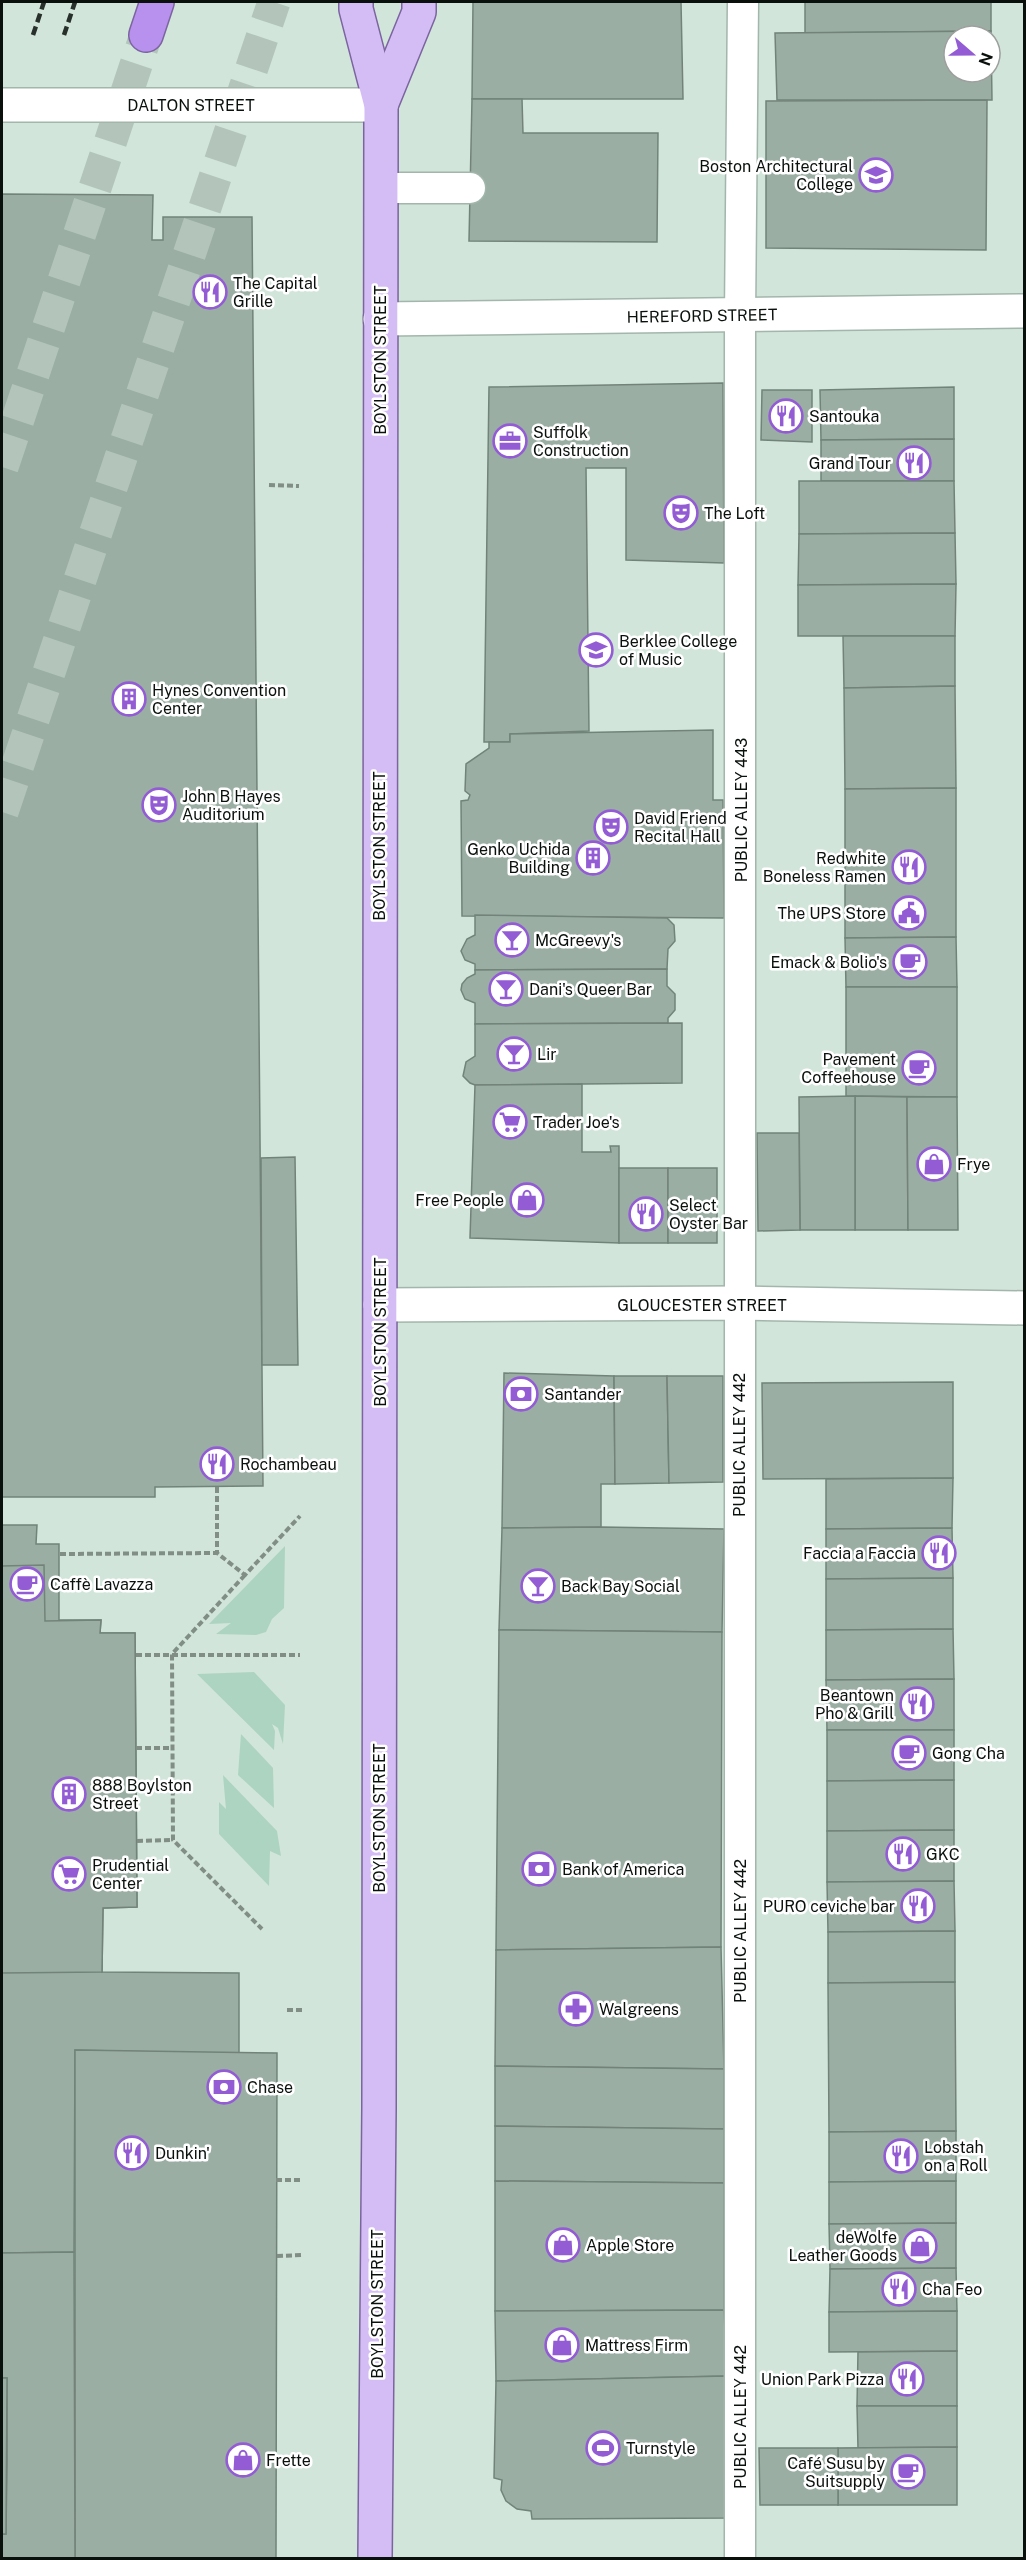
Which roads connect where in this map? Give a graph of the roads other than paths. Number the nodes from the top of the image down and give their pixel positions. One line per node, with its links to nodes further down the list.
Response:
1 (157, 2): 5 (highway)
2 (356, 2): 7 (main road, BOYLSTON STREET)
3 (419, 2): 7 (main road, BOYLSTON STREET)
4 (743, 2): 11 (lane, PUBLIC ALLEY 443)
5 (146, 35)
6 (2, 105): 7 (main road, DALTON STREET)
7 (381, 105): 8 (main road, BOYLSTON STREET)
8 (381, 188): 9 (lane); 12 (main road, BOYLSTON STREET)
9 (470, 188)
10 (1024, 311): 11 (main road, HEREFORD STREET)
11 (740, 316): 12 (main road, HEREFORD STREET); 13 (lane, PUBLIC ALLEY 443)
12 (380, 320): 14 (main road, BOYLSTON STREET)
13 (740, 1304): 14 (main road, GLOUCESTER STREET); 15 (main road, GLOUCESTER STREET); 17 (lane, PUBLIC ALLEY 442)
14 (380, 1305): 16 (main road, BOYLSTON STREET)
15 (1024, 1308)
16 (375, 2559)
17 (740, 2559)

